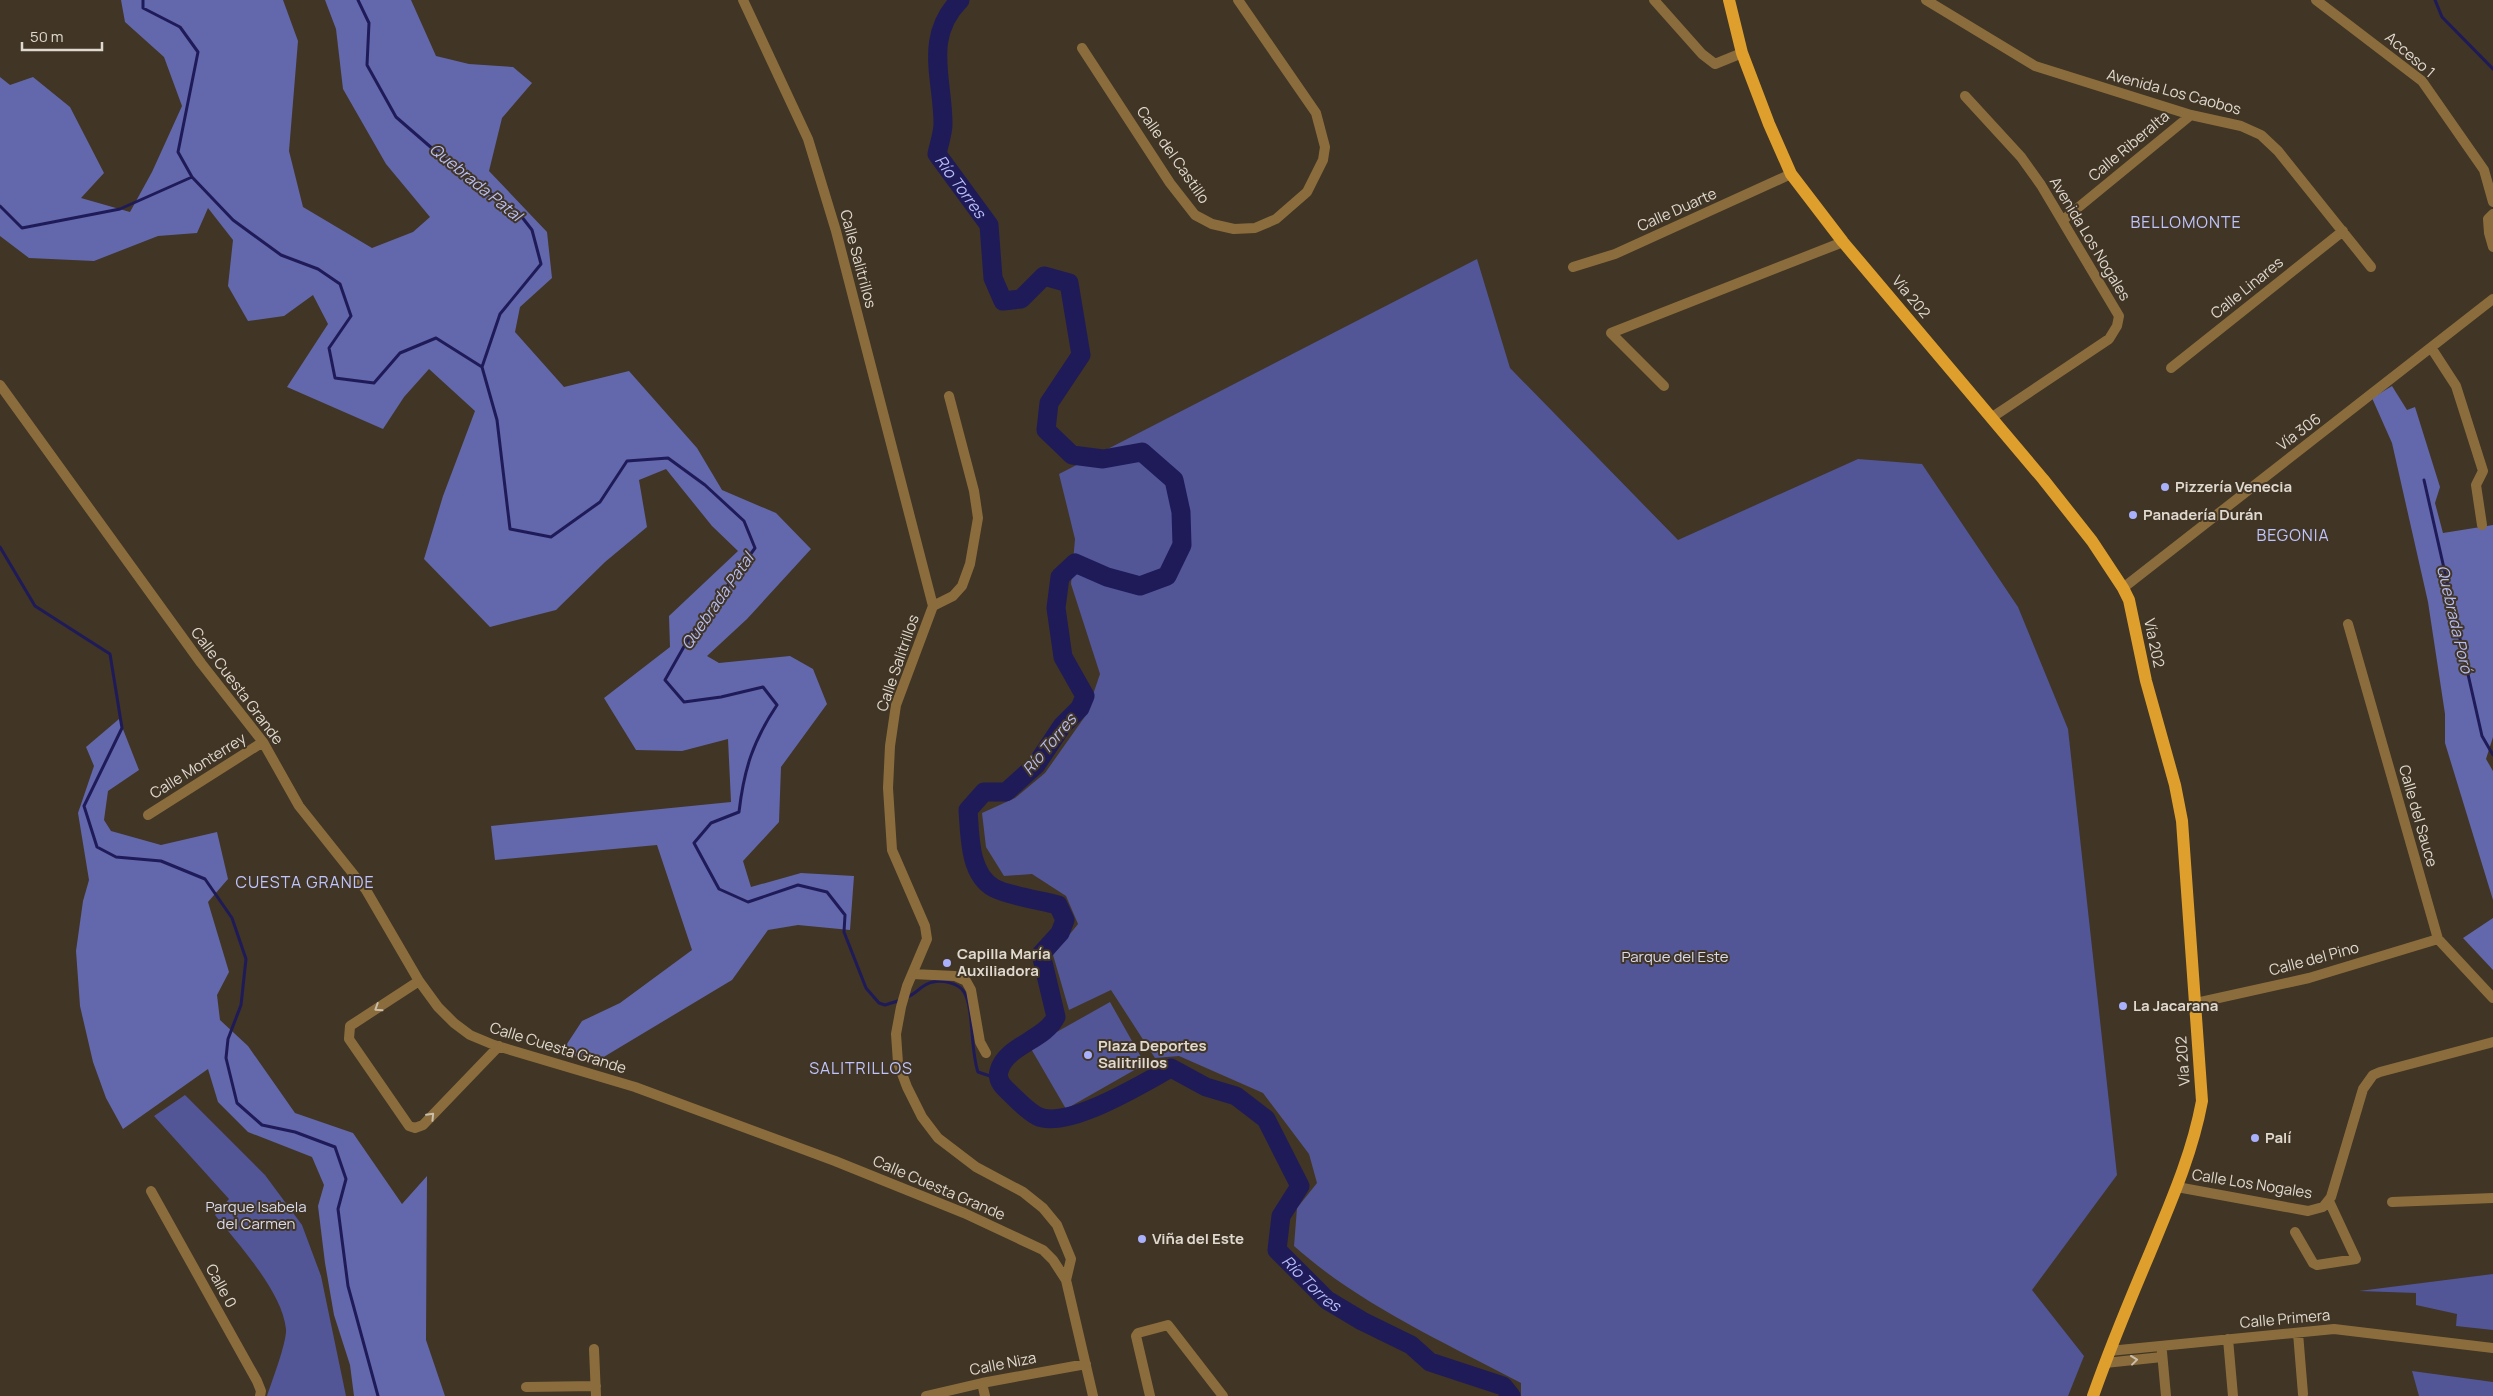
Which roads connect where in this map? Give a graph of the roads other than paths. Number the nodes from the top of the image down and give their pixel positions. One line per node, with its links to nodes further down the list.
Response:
1 (743, 0): 29 (street, Calle Salitrillos)
2 (1238, 0): 7 (street, Calle del Castillo)
3 (1654, 0): 8 (street)
4 (1729, 0): 8 (main road, Vía 202)
5 (1926, 0): 10 (street, Avenida Los Caobos)
6 (2316, 0): 12 (street, Acceso 1)
7 (1082, 48)
8 (1742, 54): 11 (main road, Vía 202)
9 (1965, 96): 14 (street, Avenida Los Nogales)
10 (2191, 114): 14 (street, Calle Riberalta); 15 (street, Avenida Los Caobos)
11 (1791, 174): 16 (main road, Vía 202); 18 (street, Calle Duarte)
12 (2493, 202)
13 (2493, 214): 17 (street)
14 (2063, 220): 26 (street, Avenida Los Nogales)
15 (2343, 231): 19 (street, Avenida Los Caobos); 22 (street, Calle Linares)
16 (1843, 242): 24 (street); 26 (main road, Vía 202)
17 (2493, 247)
18 (1573, 266)
19 (2372, 267)
20 (2493, 299): 21 (street, Vía 306)
21 (2432, 349): 27 (street); 28 (street, Vía 306)
22 (2170, 368)
23 (0, 385): 31 (street, Calle Cuesta Grande)
24 (1664, 386)
25 (950, 396): 29 (street)
26 (1991, 418): 28 (main road, Vía 202)
27 (2482, 526)
28 (2123, 588): 37 (main road, Vía 202)
29 (933, 606): 34 (street, Calle Salitrillos)
30 (2348, 624): 33 (street, Calle del Sauce)
31 (263, 742): 32 (street, Calle Monterrey); 35 (street, Calle Cuesta Grande)
32 (148, 815)
33 (2438, 939): 36 (street, Calle del Sauce); 37 (street, Calle del Pino)
34 (912, 974): 40 (street); 47 (street, Calle Salitrillos)
35 (419, 981): 39 (street, Calle Cuesta Grande); 39 (street, one-way to 39)
36 (2493, 998)
37 (2196, 1002): 41 (main road, Vía 202)
38 (2493, 1042): 44 (street, Calle Los Nogales)
39 (499, 1046): 47 (street, Calle Cuesta Grande)
40 (986, 1052)
41 (2178, 1187): 44 (street, Calle Los Nogales); 53 (main road, Vía 202)
42 (151, 1191): 59 (street, Calle 0)
43 (2493, 1198): 45 (street)
44 (2329, 1201): 46 (street)
45 (2392, 1202)
46 (2295, 1232)
47 (1066, 1280): 54 (street, Calle Salitrillos)
48 (2298, 1333): 49 (street, Calle Primera); 50 (street, Calle Primera); 58 (street)
49 (2228, 1339): 52 (street, Calle Primera); 67 (street)
50 (2493, 1348)
51 (594, 1349): 57 (street)
52 (2162, 1351): 53 (street, Calle Primera); 66 (street)
53 (2107, 1357): 65 (main road, Vía 202)
54 (1086, 1364): 55 (street, Calle Niza); 62 (street, Calle Salitrillos)
55 (982, 1383): 60 (street, Calle Niza); 61 (street)
56 (526, 1387): 57 (street)
57 (596, 1391)
58 (2302, 1394)
59 (260, 1396)
60 (926, 1396)
61 (985, 1396)
62 (1093, 1396)
63 (1150, 1396): 64 (street)
64 (1223, 1396)
65 (2093, 1396)
66 (2166, 1396)
67 (2233, 1396)

